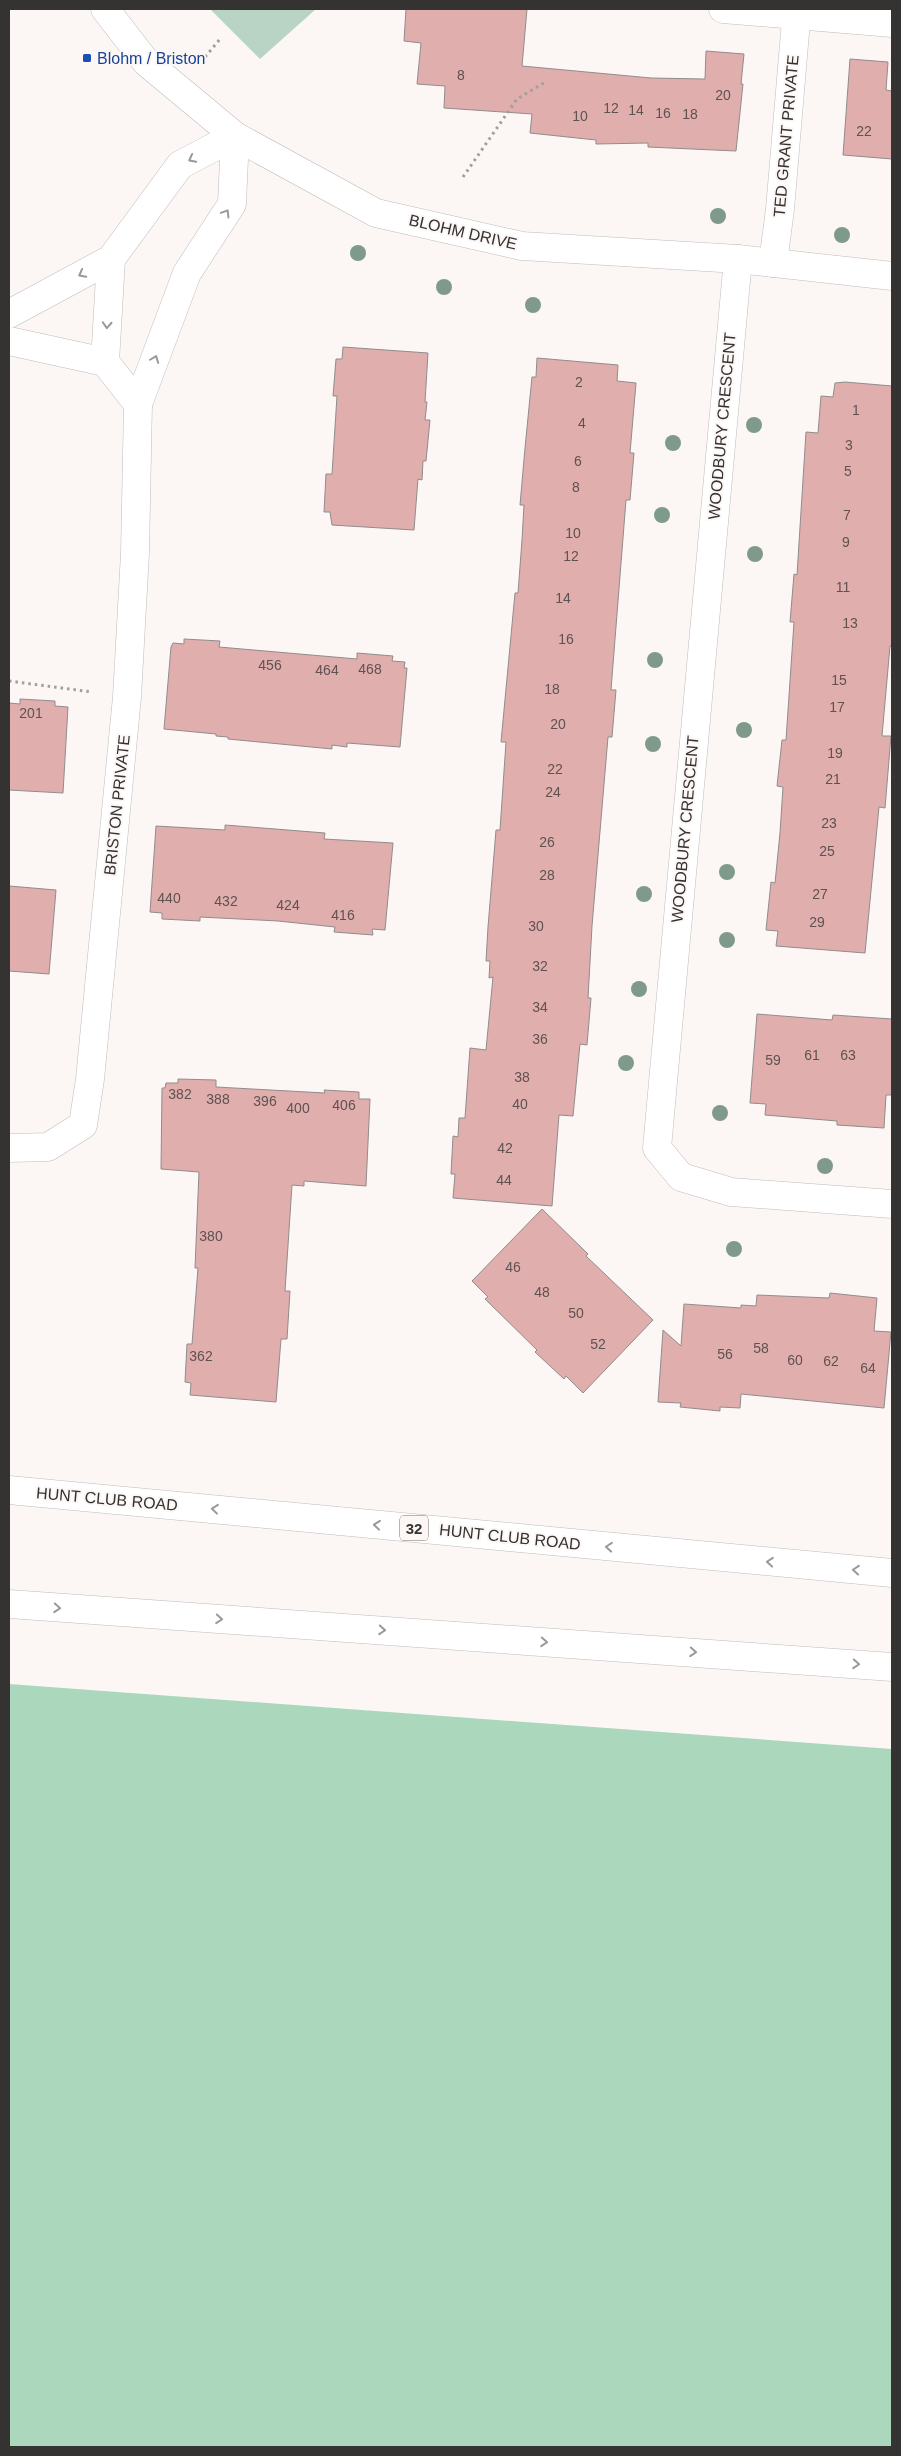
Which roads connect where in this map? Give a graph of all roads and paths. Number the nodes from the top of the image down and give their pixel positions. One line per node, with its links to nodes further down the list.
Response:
1 (105, 9): 7 (street, BLOHM DRIVE)
2 (723, 9): 4 (street)
3 (837, 9): 4 (street)
4 (796, 13): 5 (street); 11 (street, TED GRANT PRIVATE)
5 (892, 23)
6 (547, 81): 8 (path)
7 (235, 136): 9 (street, one-way to 9); 10 (street, BLOHM DRIVE); 16 (street, BRISTON PRIVATE, one-way to 7)
8 (464, 177)
9 (110, 259): 13 (street, one-way to 13); 15 (street, one-way to 15)
10 (738, 260): 11 (street, BLOHM DRIVE); 20 (street, WOODBURY CRESCENT)
11 (773, 263): 12 (street, BLOHM DRIVE)
12 (892, 276)
13 (9, 314)
14 (9, 341): 15 (street)
15 (105, 362): 16 (street)
16 (138, 404): 18 (street, BRISTON PRIVATE)
17 (9, 681): 18 (path)
18 (128, 696): 19 (street, BRISTON PRIVATE)
19 (9, 1148)
20 (892, 1204)
21 (9, 1490): 22 (street, HUNT CLUB ROAD / 32, one-way to 21)
22 (892, 1573)
23 (9, 1604): 24 (street, one-way to 24)
24 (892, 1667)

